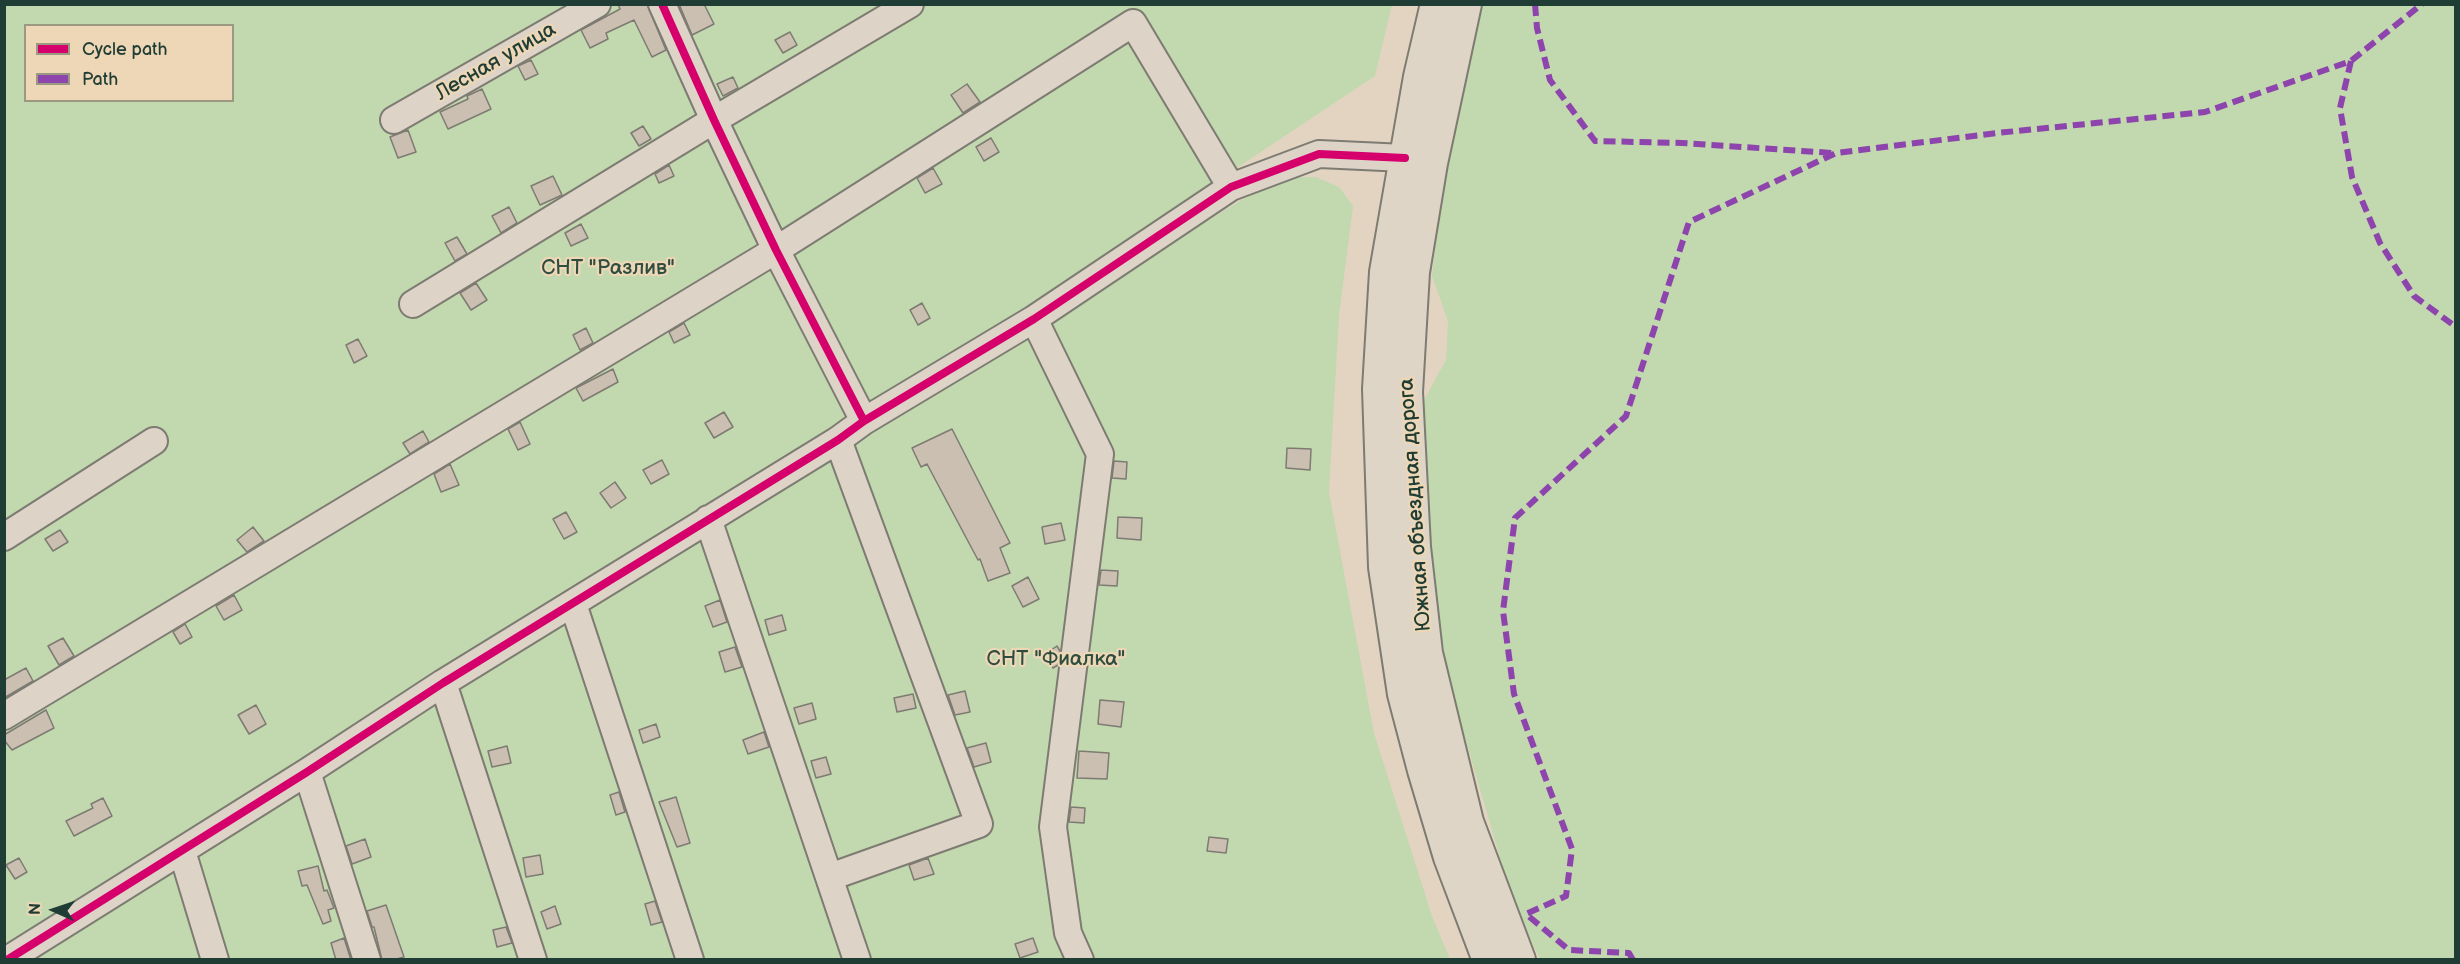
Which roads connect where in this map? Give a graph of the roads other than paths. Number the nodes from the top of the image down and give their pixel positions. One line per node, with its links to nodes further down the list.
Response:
1 (597, 4): 7 (street, Лесная улица)
2 (663, 4): 8 (street)
3 (910, 4): 8 (street)
4 (1437, 4): 9 (main road, Южная объездная дорога)
5 (1465, 4): 9 (main road, Южная объездная дорога)
6 (1127, 14): 10 (street); 11 (street)
7 (394, 120)
8 (714, 120): 11 (street); 12 (street)
9 (1416, 174): 10 (street); 33 (main road, Южная объездная дорога); 34 (main road, Южная объездная дорога)
10 (1232, 186): 13 (street)
11 (776, 250): 14 (street); 21 (street)
12 (413, 304)
13 (1034, 319): 14 (street); 32 (street)
14 (864, 421): 15 (street)
15 (838, 440): 17 (street); 24 (street)
16 (154, 441): 18 (street)
17 (708, 519): 19 (street); 24 (street)
18 (4, 537)
19 (573, 604): 20 (street); 30 (street)
20 (443, 683): 22 (street); 29 (street)
21 (4, 716)
22 (307, 772): 23 (street); 28 (street)
23 (182, 851): 25 (street); 27 (street)
24 (830, 877): 31 (street)
25 (42, 949): 26 (street)
26 (7, 960)
27 (215, 960)
28 (367, 960)
29 (532, 960)
30 (690, 960)
31 (857, 960)
32 (1080, 960)
33 (1489, 960)
34 (1519, 960)

